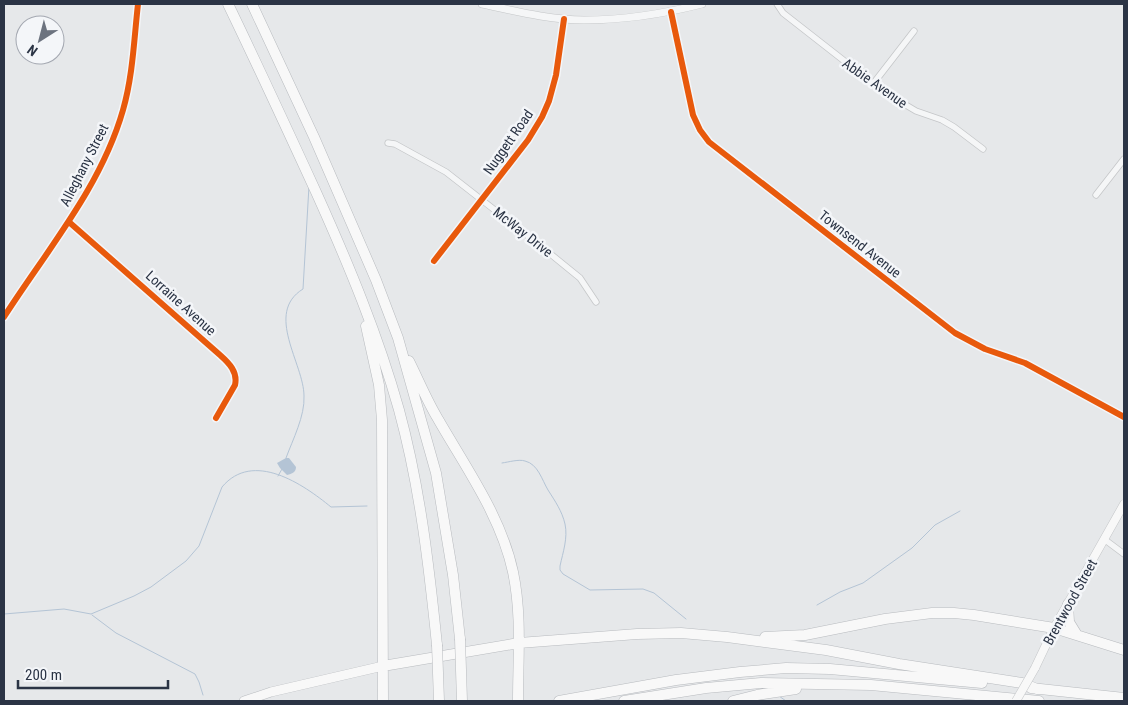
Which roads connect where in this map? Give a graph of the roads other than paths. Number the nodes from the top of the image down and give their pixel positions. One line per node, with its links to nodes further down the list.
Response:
1 (138, 4): 16 (street, Alleghany Street)
2 (228, 4): 18 (highway)
3 (252, 4): 21 (highway)
4 (482, 4): 8 (street)
5 (702, 4): 7 (street)
6 (777, 4): 10 (street, Abbie Avenue)
7 (671, 12): 8 (street); 22 (street, Townsend Avenue)
8 (564, 19): 15 (street, Nuggett Road)
9 (914, 31): 10 (street)
10 (873, 84): 12 (street, Abbie Avenue)
11 (388, 143): 15 (street, McWay Drive)
12 (983, 149)
13 (1124, 159): 14 (street)
14 (1096, 195)
15 (482, 200): 17 (street, Nuggett Road); 19 (street, McWay Drive)
16 (69, 222): 20 (street, Alleghany Street); 23 (street, Lorraine Avenue)
17 (434, 261)
18 (354, 277): 33 (highway); 40 (highway, bridge)
19 (596, 302)
20 (4, 317)
21 (398, 338): 31 (highway); 41 (highway, bridge)
22 (1124, 416)
23 (216, 418)
24 (1124, 504): 25 (main road, Brentwood Street)
25 (1104, 539): 26 (street); 27 (main road, Brentwood Street)
26 (1124, 554)
27 (1068, 604): 28 (main road, Brentwood Street); 29 (highway)
28 (1054, 628): 29 (highway); 30 (highway); 45 (main road, Brentwood Street, bridge)
29 (1077, 635): 32 (highway)
30 (727, 637): 31 (highway); 35 (highway)
31 (519, 643): 33 (highway); 36 (highway)
32 (1124, 650)
33 (383, 666): 38 (highway); 39 (highway)
34 (849, 684): 43 (highway); 44 (highway); 46 (highway)
35 (1037, 689): 37 (highway); 42 (highway)
36 (518, 696)
37 (1124, 698)
38 (244, 701)
39 (383, 701)
40 (439, 701)
41 (462, 701)
42 (559, 701)
43 (624, 701)
44 (733, 701)
45 (1016, 701)
46 (1039, 701)

